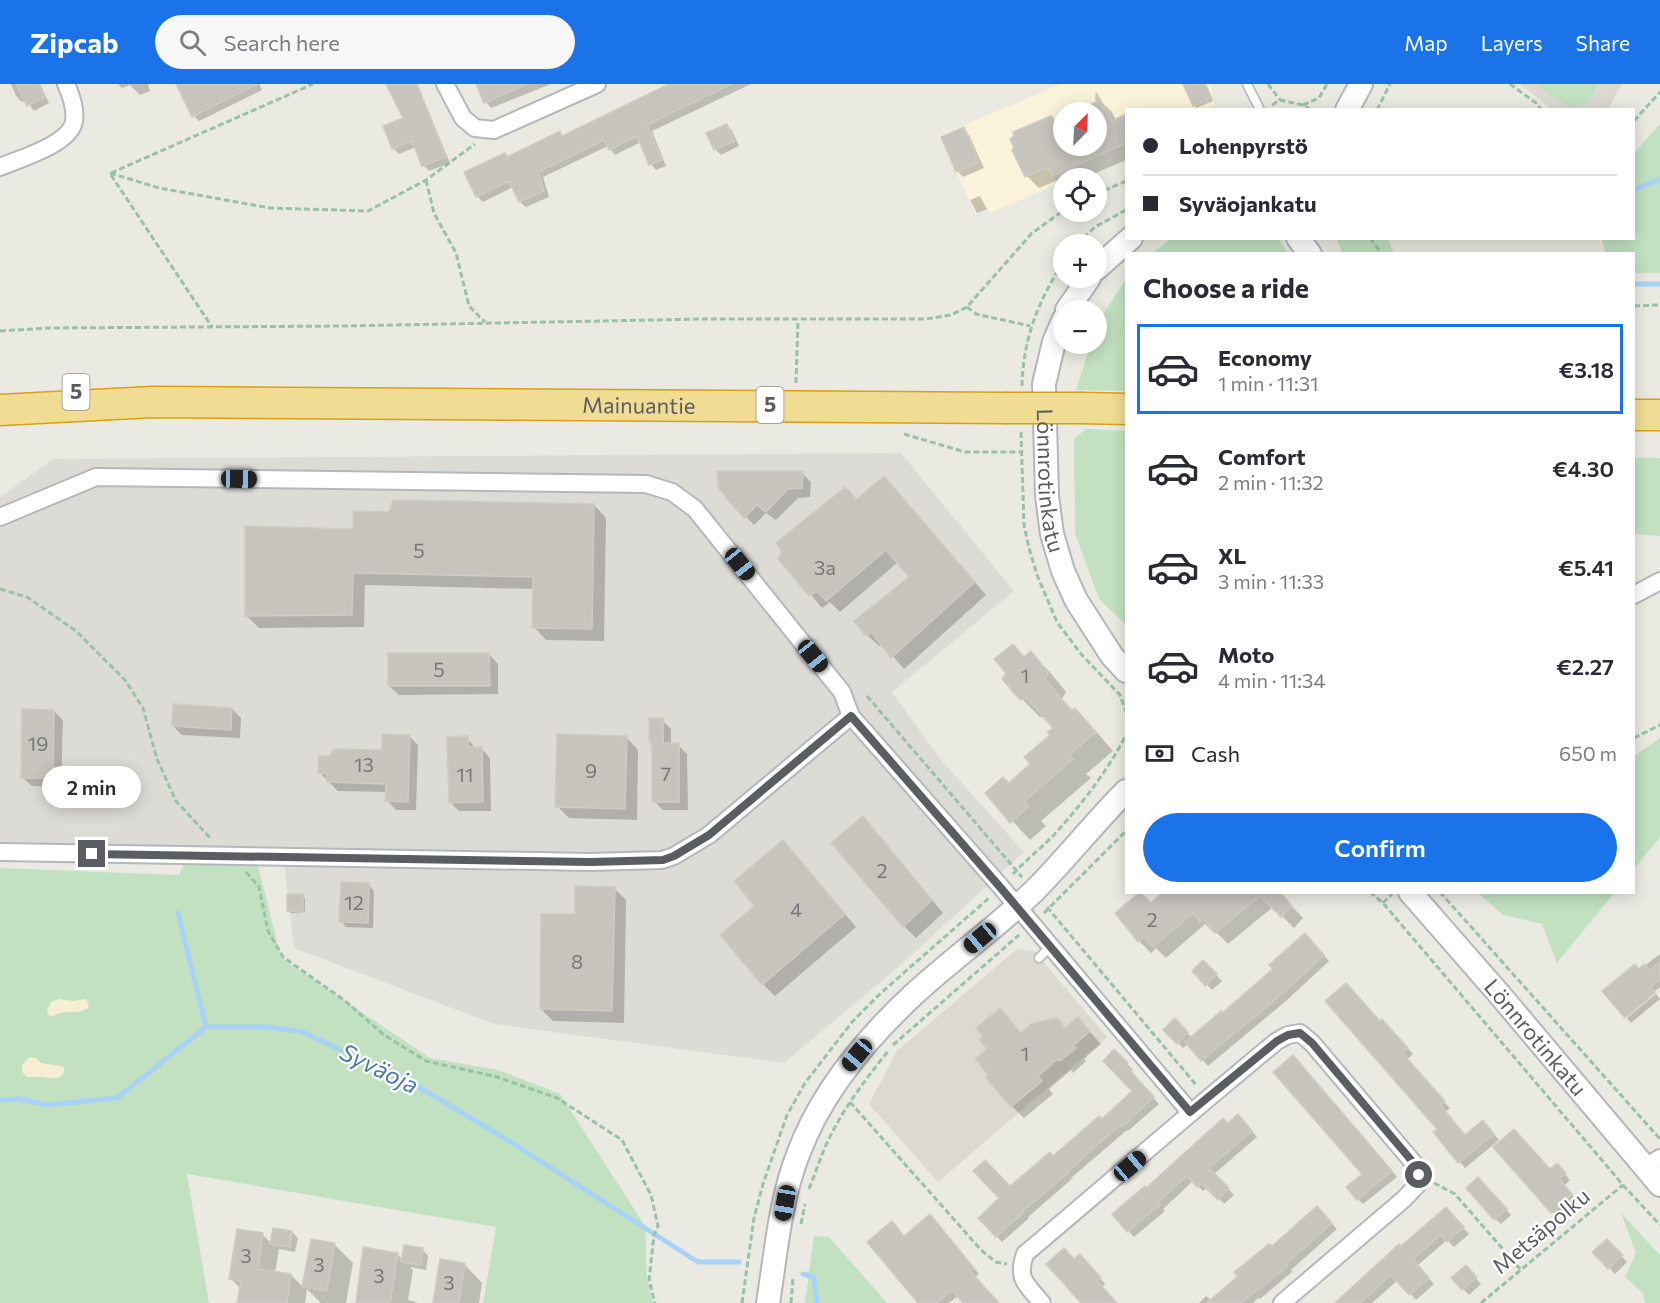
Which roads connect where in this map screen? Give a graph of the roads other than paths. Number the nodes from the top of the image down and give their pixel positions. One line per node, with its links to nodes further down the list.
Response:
1 (66, 84): 8 (street)
2 (445, 84): 3 (street)
3 (597, 84)
4 (1247, 84): 6 (lane)
5 (1361, 84): 7 (street)
6 (1259, 108)
7 (1348, 108)
8 (0, 167)
9 (1129, 240): 12 (street)
10 (1300, 240): 11 (street)
11 (1309, 252)
12 (1107, 259)
13 (1053, 346): 23 (street, Lönnrotinkatu)
14 (0, 389): 15 (highway, Mainuantie / 5)
15 (152, 402): 16 (highway, Mainuantie / 5, bridge); 17 (highway, Mainuantie / 5)
16 (1125, 409)
17 (0, 410)
18 (1635, 415): 19 (highway)
19 (1660, 415)
20 (0, 517): 26 (street)
21 (1660, 581): 22 (street)
22 (1635, 594)
23 (1100, 634): 24 (street, Lönnrotinkatu); 25 (street, Lönnrotinkatu)
24 (1125, 647)
25 (1125, 670)
26 (851, 716): 30 (street); 32 (street)
27 (1125, 777): 29 (street)
28 (1125, 792): 29 (street)
29 (1104, 813): 32 (street)
30 (0, 852)
31 (1412, 894): 34 (street, Lönnrotinkatu)
32 (1017, 906): 33 (street); 36 (street)
33 (1190, 1112): 37 (street); 38 (street)
34 (1653, 1162): 35 (street, Lönnrotinkatu)
35 (1660, 1185)
36 (768, 1303)
37 (1042, 1303)
38 (1282, 1303)

